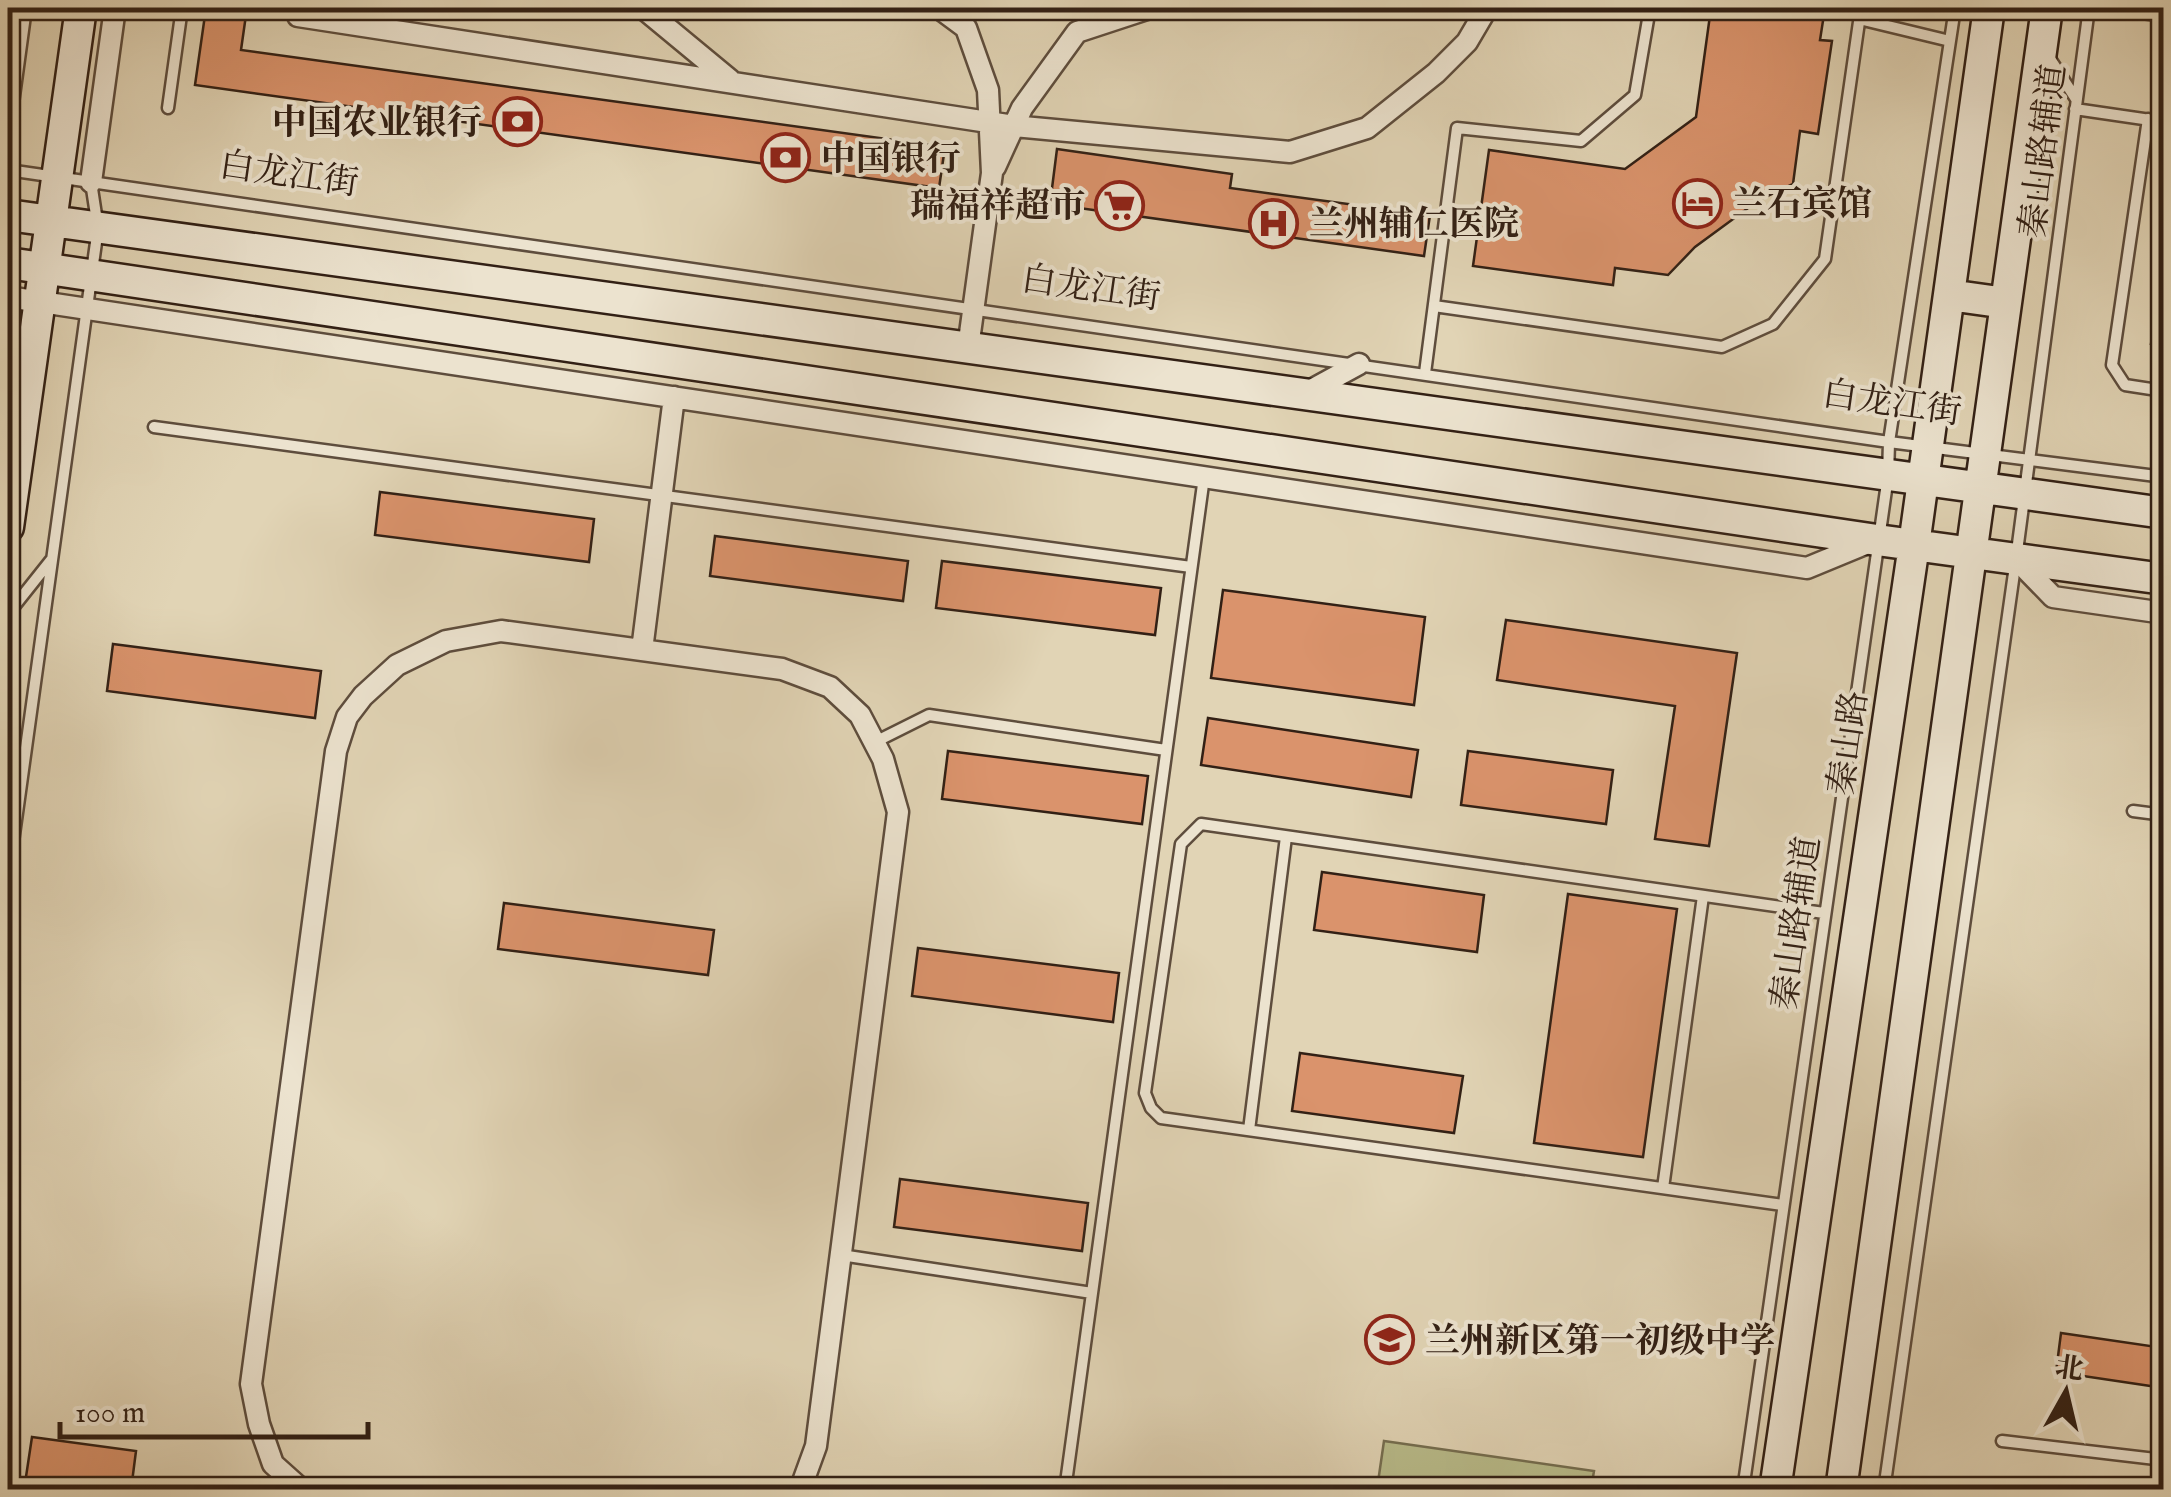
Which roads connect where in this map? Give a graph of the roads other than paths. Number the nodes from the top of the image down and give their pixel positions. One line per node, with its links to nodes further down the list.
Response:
1 (21, 8): 21 (street)
2 (80, 8): 30 (main road)
3 (115, 8): 31 (street)
4 (182, 8): 23 (lane)
5 (643, 8): 20 (street)
6 (939, 8): 24 (street)
7 (1150, 8): 27 (street)
8 (1488, 8): 27 (street)
9 (1650, 8): 42 (lane)
10 (1955, 8): 18 (lane, 秦山路辅道)
11 (1989, 8): 38 (main road, 秦山路)
12 (2047, 8): 19 (main road)
13 (2089, 8): 22 (lane, 秦山路辅道)
14 (2106, 8): 17 (lane)
15 (1860, 13): 18 (lane); 42 (lane)
16 (298, 16): 20 (street)
17 (2164, 16)
18 (1950, 41): 52 (lane, 秦山路辅道)
19 (2042, 46): 22 (lane); 41 (main road)
20 (731, 82): 24 (street)
21 (8, 103)
22 (2076, 104): 25 (lane); 55 (lane, 秦山路辅道)
23 (168, 108)
24 (989, 120): 27 (street); 29 (street)
25 (2148, 120): 26 (lane); 48 (lane)
26 (2164, 122)
27 (1014, 126): 29 (street)
28 (8, 170): 30 (lane, 白龙江街)
29 (992, 173): 44 (street)
30 (56, 177): 31 (lane, 白龙江街); 33 (main road)
31 (91, 182): 34 (lane); 44 (lane, 白龙江街)
32 (8, 215): 33 (main road)
33 (50, 221): 34 (main road); 36 (main road)
34 (98, 228): 37 (lane); 45 (main road)
35 (8, 263): 36 (main road)
36 (43, 268): 37 (main road); 40 (main road)
37 (92, 275): 43 (lane); 65 (main road)
38 (1949, 295): 41 (main road); 53 (main road, 秦山路)
39 (8, 297): 40 (street)
40 (38, 302): 43 (street); 64 (main road)
41 (2006, 303): 54 (main road)
42 (1434, 306): 47 (lane)
43 (87, 309): 50 (street); 68 (lane)
44 (974, 309): 45 (street); 46 (lane, 白龙江街)
45 (968, 348): 49 (main road)
46 (1359, 364): 47 (lane, 白龙江街); 49 (street)
47 (1425, 373): 52 (lane, 白龙江街)
48 (2164, 390)
49 (1302, 395): 56 (main road)
50 (674, 397): 57 (street); 62 (street)
51 (154, 427): 62 (lane)
52 (1889, 442): 53 (lane, 白龙江街); 56 (lane, 秦山路辅道)
53 (1928, 444): 54 (lane, 白龙江街); 59 (main road, 秦山路)
54 (1985, 452): 55 (lane, 白龙江街); 60 (main road)
55 (2030, 459): 58 (lane, 白龙江街); 61 (lane, 秦山路辅道)
56 (1888, 476): 59 (main road); 65 (lane, 秦山路辅道)
57 (1204, 477): 65 (street); 70 (lane)
58 (2164, 477)
59 (1923, 481): 60 (main road); 66 (main road, 秦山路)
60 (1980, 489): 61 (main road); 67 (main road)
61 (2025, 495): 63 (main road); 69 (lane, 秦山路辅道)
62 (662, 496): 70 (lane); 74 (street)
63 (2164, 514)
64 (8, 527)
65 (1877, 540): 66 (main road); 82 (lane, 秦山路辅道)
66 (1914, 545): 67 (main road); 94 (main road, 秦山路)
67 (1971, 553): 69 (main road); 95 (main road)
68 (52, 558): 73 (lane); 80 (lane)
69 (2016, 559): 71 (main road); 72 (street); 96 (lane, 秦山路辅道)
70 (1192, 567): 76 (lane)
71 (2157, 582)
72 (2164, 612)
73 (8, 614)
74 (642, 650): 75 (street); 90 (street)
75 (874, 743): 76 (lane); 86 (street)
76 (1166, 750): 87 (lane)
77 (2133, 811): 78 (lane)
78 (2164, 814)
79 (1286, 837): 81 (lane); 83 (lane); 83 (lane)
80 (8, 878)
81 (1703, 896): 82 (lane); 84 (lane)
82 (1824, 913): 85 (lane, 秦山路辅道)
83 (1248, 1130): 84 (lane)
84 (1663, 1188): 85 (lane)
85 (1783, 1205): 93 (lane, 秦山路辅道)
86 (841, 1255): 87 (lane); 91 (street)
87 (1092, 1293): 92 (lane)
88 (2002, 1441): 89 (lane)
89 (2164, 1460)
90 (302, 1490)
91 (800, 1490)
92 (1065, 1490)
93 (1743, 1490)
94 (1775, 1490)
95 (1841, 1490)
96 (1884, 1490)

